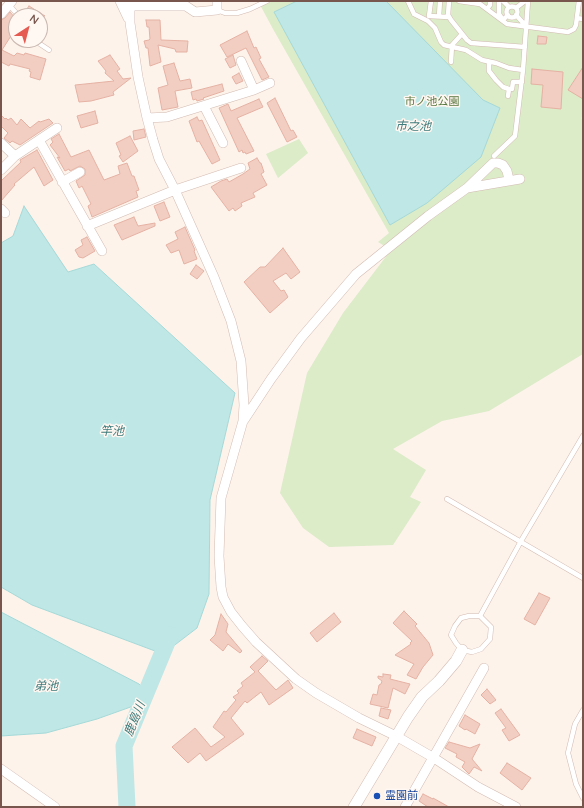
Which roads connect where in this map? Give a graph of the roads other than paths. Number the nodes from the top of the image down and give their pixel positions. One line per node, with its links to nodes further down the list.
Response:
1 (120, 1): 29 (street)
2 (267, 1): 16 (lane)
3 (408, 1): 25 (lane)
4 (431, 1): 25 (lane)
5 (440, 1): 22 (lane)
6 (449, 1): 24 (lane)
7 (459, 1): 19 (lane)
8 (490, 1): 19 (lane)
9 (499, 1): 28 (lane)
10 (503, 1): 17 (lane)
11 (526, 1): 18 (lane); 30 (lane)
12 (574, 1): 13 (lane)
13 (579, 1): 26 (lane)
14 (11, 3): 20 (street)
15 (130, 4): 16 (street); 29 (street)
16 (217, 5)
17 (509, 7): 18 (lane); 21 (lane)
18 (516, 8): 23 (lane)
19 (487, 9): 28 (lane)
20 (1, 14)
21 (508, 15): 23 (lane); 28 (lane)
22 (439, 16): 24 (lane); 25 (lane)
23 (516, 16): 30 (lane)
24 (449, 17): 31 (lane)
25 (429, 18): 32 (lane)
26 (577, 18): 27 (lane); 30 (lane)
27 (583, 19)
28 (503, 20): 30 (lane)
29 (130, 23): 46 (street)
30 (526, 27): 33 (lane)
31 (462, 34): 32 (lane); 33 (lane)
32 (451, 47): 37 (lane); 38 (lane)
33 (525, 47): 39 (lane)
34 (46, 48): 35 (lane)
35 (49, 50)
36 (240, 61): 43 (street)
37 (451, 62)
38 (488, 62): 39 (lane); 44 (lane)
39 (523, 70): 40 (lane)
40 (522, 82): 42 (lane); 52 (lane)
41 (270, 83): 43 (street)
42 (512, 89)
43 (254, 90): 45 (street)
44 (508, 96)
45 (204, 106): 46 (street); 50 (street)
46 (147, 118): 60 (street)
47 (57, 128): 48 (street)
48 (39, 140): 51 (street); 58 (street)
49 (1, 142): 51 (street)
50 (222, 143)
51 (15, 156): 54 (street)
52 (494, 156)
53 (240, 168): 60 (street)
54 (1, 170)
55 (80, 172): 58 (street)
56 (520, 179): 57 (street)
57 (510, 180): 59 (street); 59 (street)
58 (62, 182): 61 (street)
59 (467, 188): 63 (street)
60 (175, 190): 61 (street); 63 (street)
61 (87, 226): 62 (street)
62 (102, 251)
63 (243, 421): 72 (street)
64 (583, 436): 66 (lane)
65 (447, 499): 66 (lane)
66 (521, 541): 67 (lane); 68 (lane)
67 (583, 578)
68 (480, 616): 69 (lane); 69 (lane)
69 (462, 650): 72 (street)
70 (484, 668): 73 (street)
71 (583, 710): 75 (lane)
72 (396, 736): 73 (street); 77 (street)
73 (434, 758): 78 (street); 79 (street)
74 (1, 768): 76 (street)
75 (583, 798)
76 (55, 807)
77 (354, 807)
78 (404, 807)
79 (516, 807)

